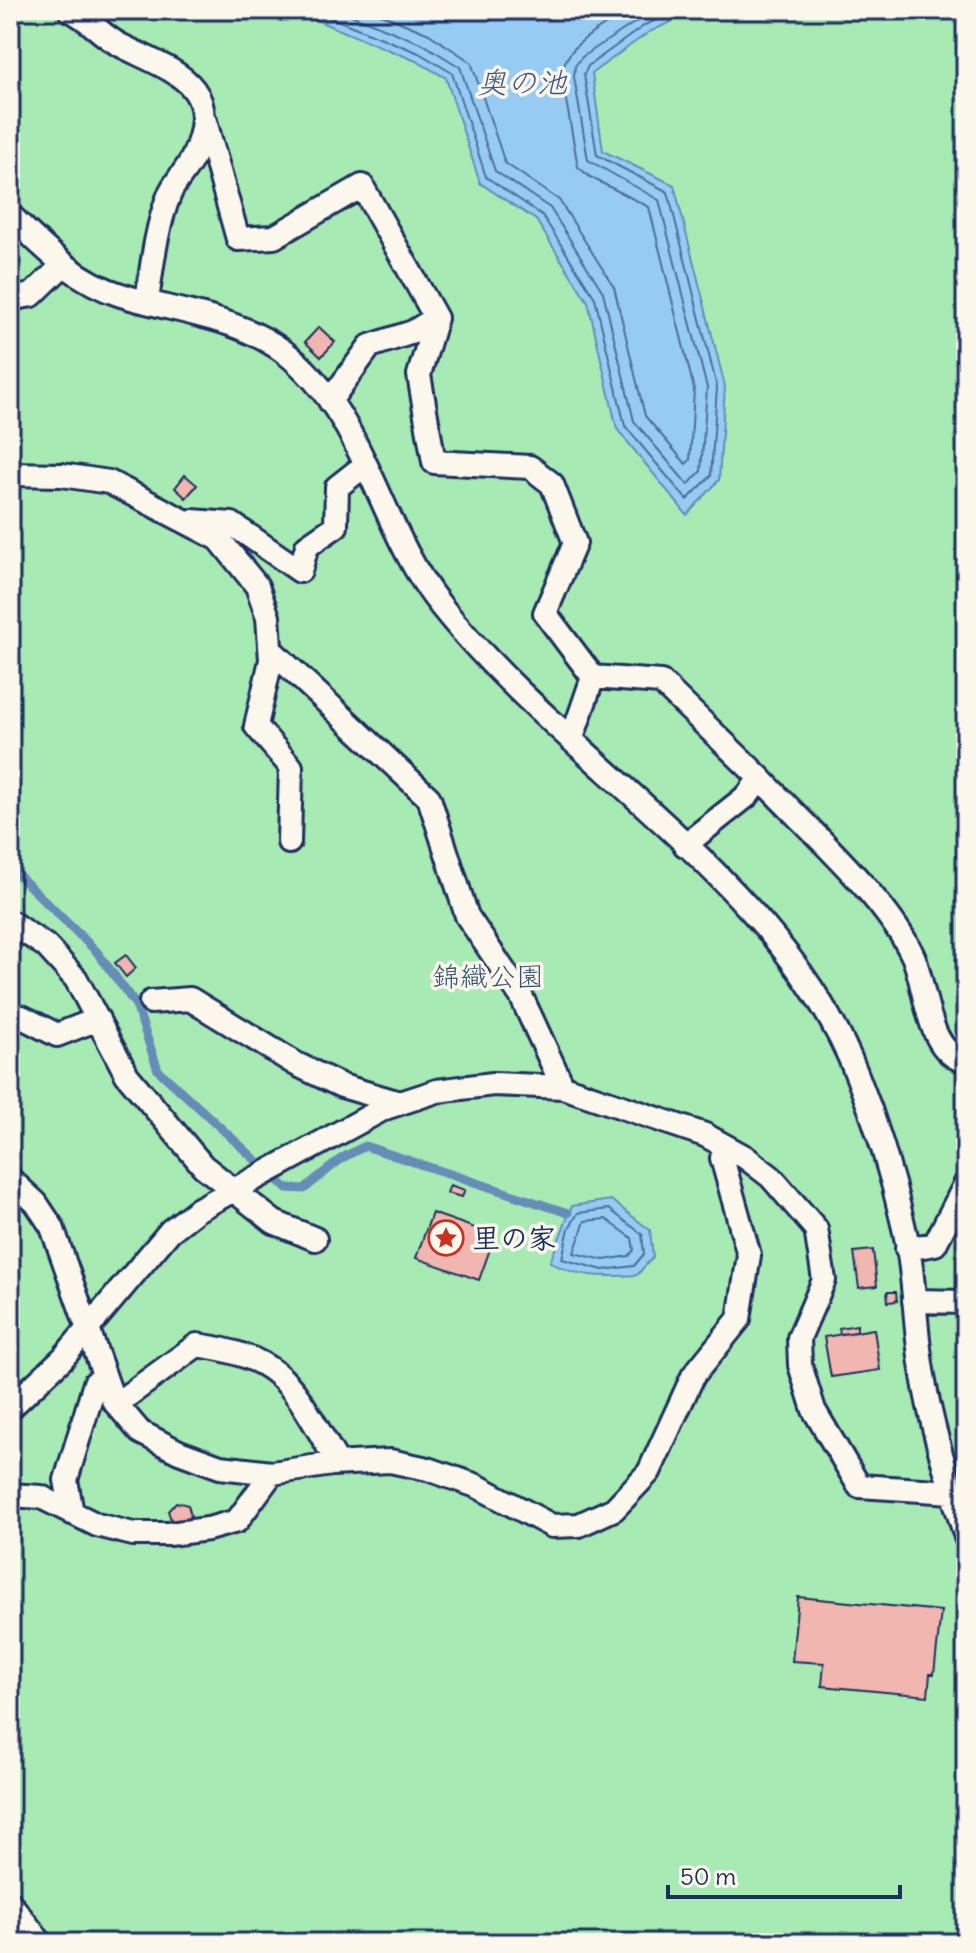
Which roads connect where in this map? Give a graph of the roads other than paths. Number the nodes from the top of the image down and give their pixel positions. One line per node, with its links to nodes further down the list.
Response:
1 (70, 10): 2 (street)
2 (205, 121): 6 (street); 7 (street)
3 (10, 215): 4 (street)
4 (62, 266): 5 (street); 6 (street)
5 (10, 299)
6 (147, 301): 8 (street)
7 (436, 318): 8 (street); 13 (street)
8 (330, 401): 9 (street)
9 (365, 465): 11 (street); 14 (street)
10 (10, 474): 11 (street)
11 (182, 521): 12 (street)
12 (271, 650): 16 (street); 23 (street)
13 (593, 677): 14 (street); 15 (street)
14 (572, 738): 17 (street)
15 (760, 778): 17 (street); 22 (street)
16 (289, 842)
17 (685, 845): 30 (street)
18 (10, 922): 20 (street)
19 (151, 1002): 24 (street)
20 (98, 1019): 21 (street); 28 (street)
21 (10, 1022)
22 (966, 1061)
23 (563, 1087): 24 (street); 25 (street)
24 (400, 1103): 28 (street)
25 (725, 1146): 37 (street); 39 (street)
26 (10, 1179): 33 (street)
27 (966, 1183): 30 (street)
28 (234, 1190): 29 (street); 33 (street)
29 (315, 1239)
30 (907, 1249): 31 (street)
31 (914, 1301): 32 (street); 39 (street)
32 (966, 1302)
33 (87, 1328): 34 (street); 36 (street)
34 (105, 1379): 35 (street); 41 (street)
35 (116, 1404): 37 (street); 38 (street)
36 (10, 1408)
37 (338, 1463): 38 (street)
38 (272, 1473): 41 (street)
39 (952, 1492): 42 (street)
40 (10, 1495): 41 (street)
41 (72, 1513)
42 (966, 1537)
43 (10, 1903): 44 (street)
44 (41, 1943)

